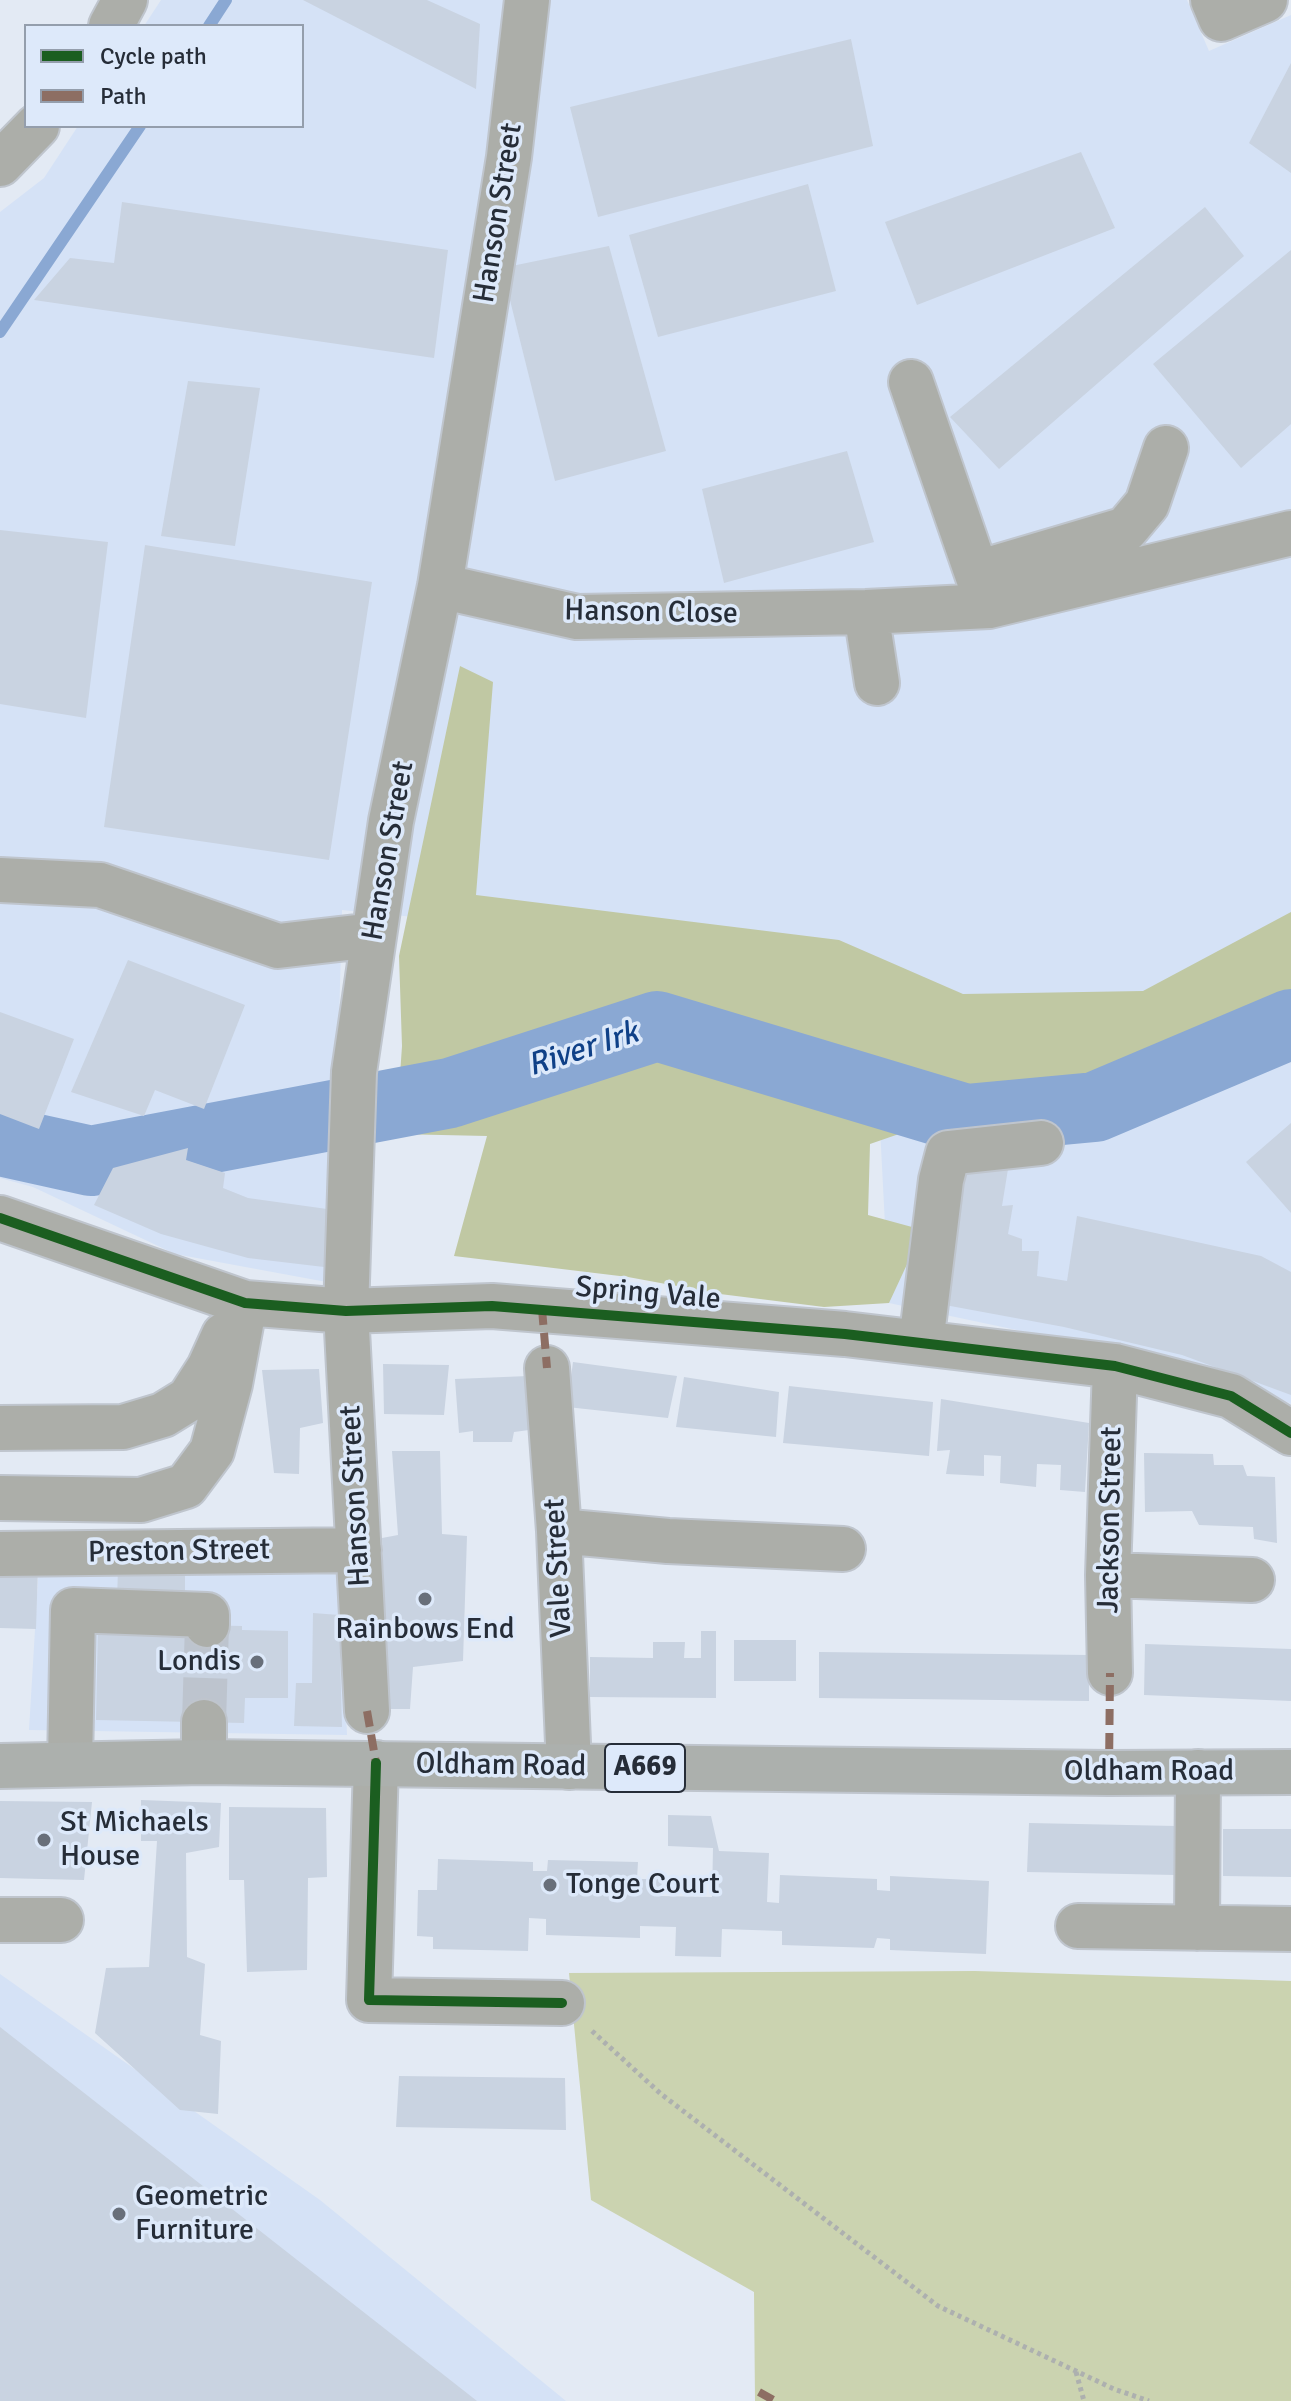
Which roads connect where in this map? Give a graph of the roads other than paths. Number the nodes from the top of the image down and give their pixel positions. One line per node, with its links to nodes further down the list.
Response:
1 (125, 0): 5 (street)
2 (527, 0): 11 (street, Hanson Street)
3 (1265, 0): 4 (street)
4 (1217, 10)
5 (112, 24)
6 (35, 128): 7 (street)
7 (0, 164)
8 (911, 382): 12 (street)
9 (1166, 448): 12 (street)
10 (1291, 533): 12 (street, Hanson Close)
11 (440, 586): 13 (street, Hanson Close); 16 (street, Hanson Street)
12 (983, 589): 13 (street, Hanson Close)
13 (866, 612): 14 (street)
14 (877, 683)
15 (0, 880): 16 (street)
16 (374, 935): 20 (street, Hanson Street)
17 (1041, 1143): 21 (street)
18 (0, 1218): 19 (street, Spring Vale)
19 (245, 1303): 20 (street, Spring Vale); 24 (street); 26 (street)
20 (346, 1311): 21 (street, Spring Vale); 29 (street, Hanson Street)
21 (921, 1343): 22 (street, Spring Vale)
22 (1115, 1366): 25 (street, Spring Vale); 31 (street, Jackson Street)
23 (547, 1368): 27 (street, Vale Street)
24 (0, 1428)
25 (1291, 1433)
26 (0, 1498)
27 (559, 1531): 28 (street); 39 (street, Vale Street)
28 (843, 1549)
29 (359, 1550): 30 (street, Preston Street); 35 (street, Hanson Street)
30 (0, 1554)
31 (1108, 1575): 32 (street); 34 (street, Jackson Street)
32 (1252, 1580)
33 (207, 1625): 36 (street)
34 (1110, 1673)
35 (367, 1711)
36 (70, 1763): 37 (main road, Oldham Road / A669); 38 (main road, Oldham Road / A669)
37 (376, 1763): 39 (main road, Oldham Road / A669); 47 (street)
38 (0, 1766)
39 (569, 1767): 40 (main road, Oldham Road / A669)
40 (1198, 1772): 41 (main road, Oldham Road / A669); 45 (street)
41 (1291, 1772)
42 (0, 1920): 43 (street)
43 (61, 1920)
44 (1078, 1926): 45 (street)
45 (1197, 1928): 46 (street)
46 (1291, 1929)
47 (562, 2003)

